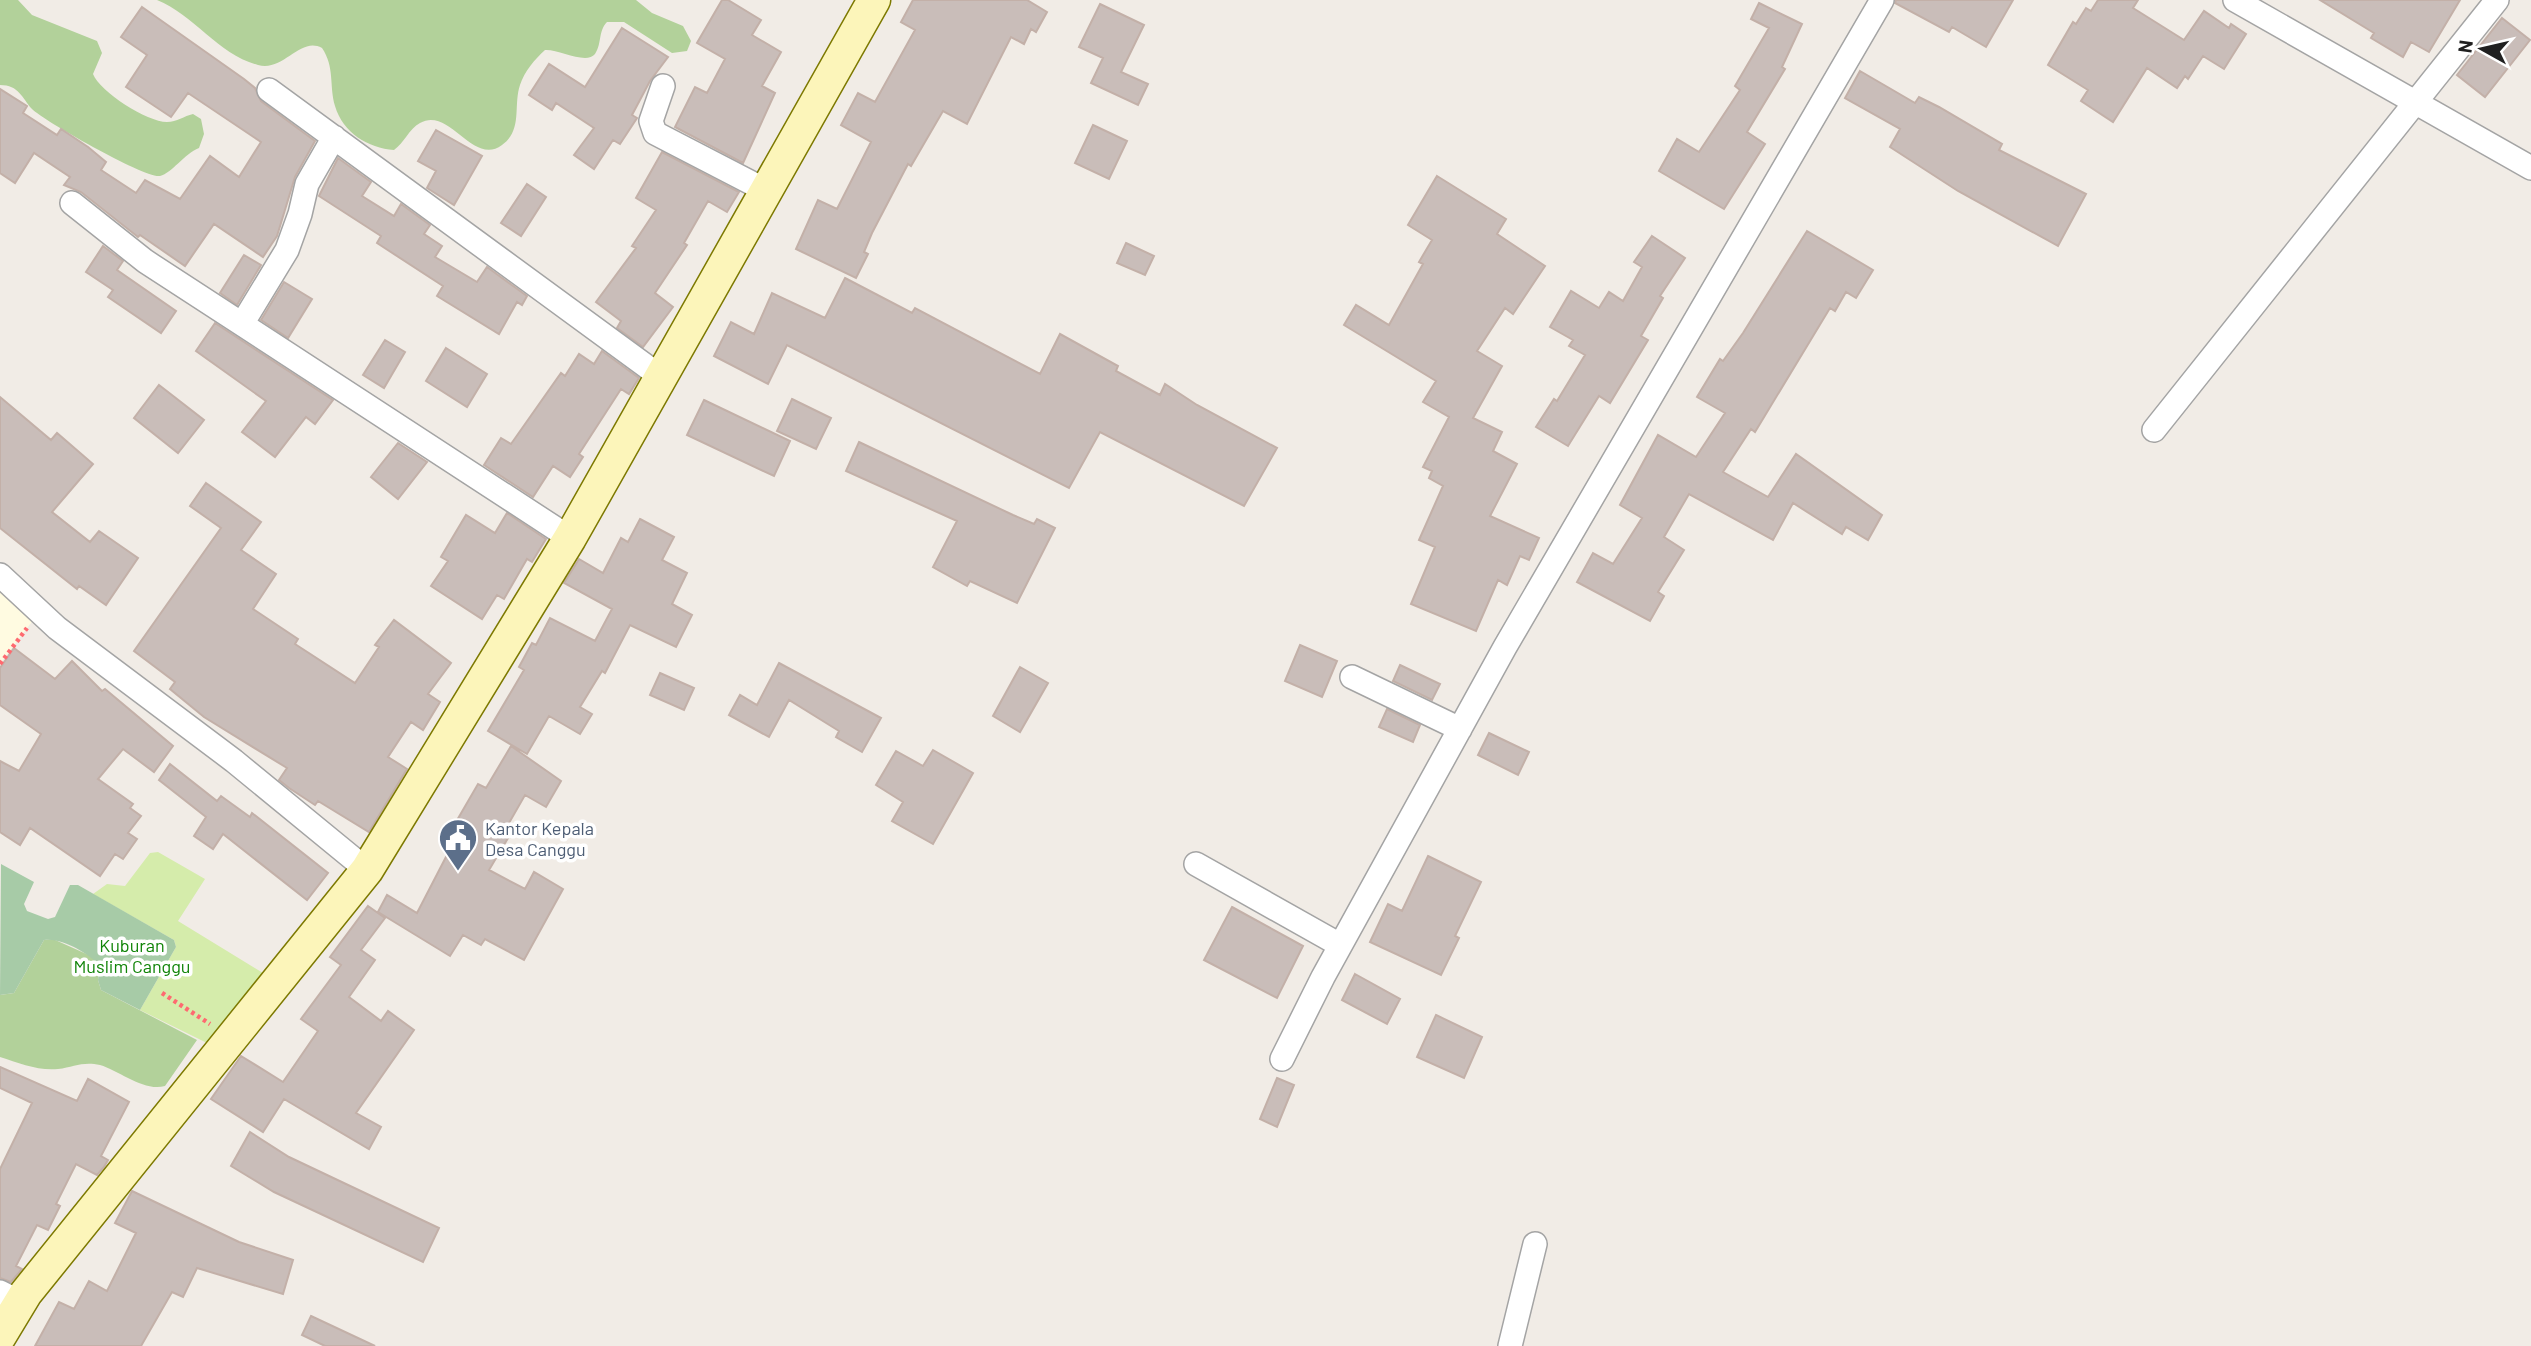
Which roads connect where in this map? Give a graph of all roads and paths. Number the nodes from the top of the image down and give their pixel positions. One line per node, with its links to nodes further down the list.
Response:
1 (874, 0): 10 (street)
2 (1882, 0): 20 (street)
3 (2235, 0): 7 (street)
4 (2497, 0): 7 (street)
5 (663, 86): 10 (street)
6 (269, 90): 8 (street)
7 (2414, 100): 9 (street); 14 (street)
8 (334, 137): 12 (street); 13 (street)
9 (2531, 168)
10 (767, 191): 13 (street)
11 (72, 202): 12 (street)
12 (243, 324): 15 (street)
13 (661, 377): 15 (street)
14 (2154, 430)
15 (569, 538): 22 (street)
16 (0, 575): 17 (street)
17 (40, 611): 18 (path); 22 (street)
18 (0, 664)
19 (1352, 677): 20 (street)
20 (1460, 729): 23 (street)
21 (1196, 864): 23 (street)
22 (367, 870): 25 (street)
23 (1340, 945): 26 (street)
24 (162, 993): 25 (path)
25 (232, 1037): 28 (street)
26 (1282, 1059)
27 (1535, 1244): 30 (street)
28 (10, 1297): 29 (street)
29 (0, 1336)
30 (1510, 1346)

